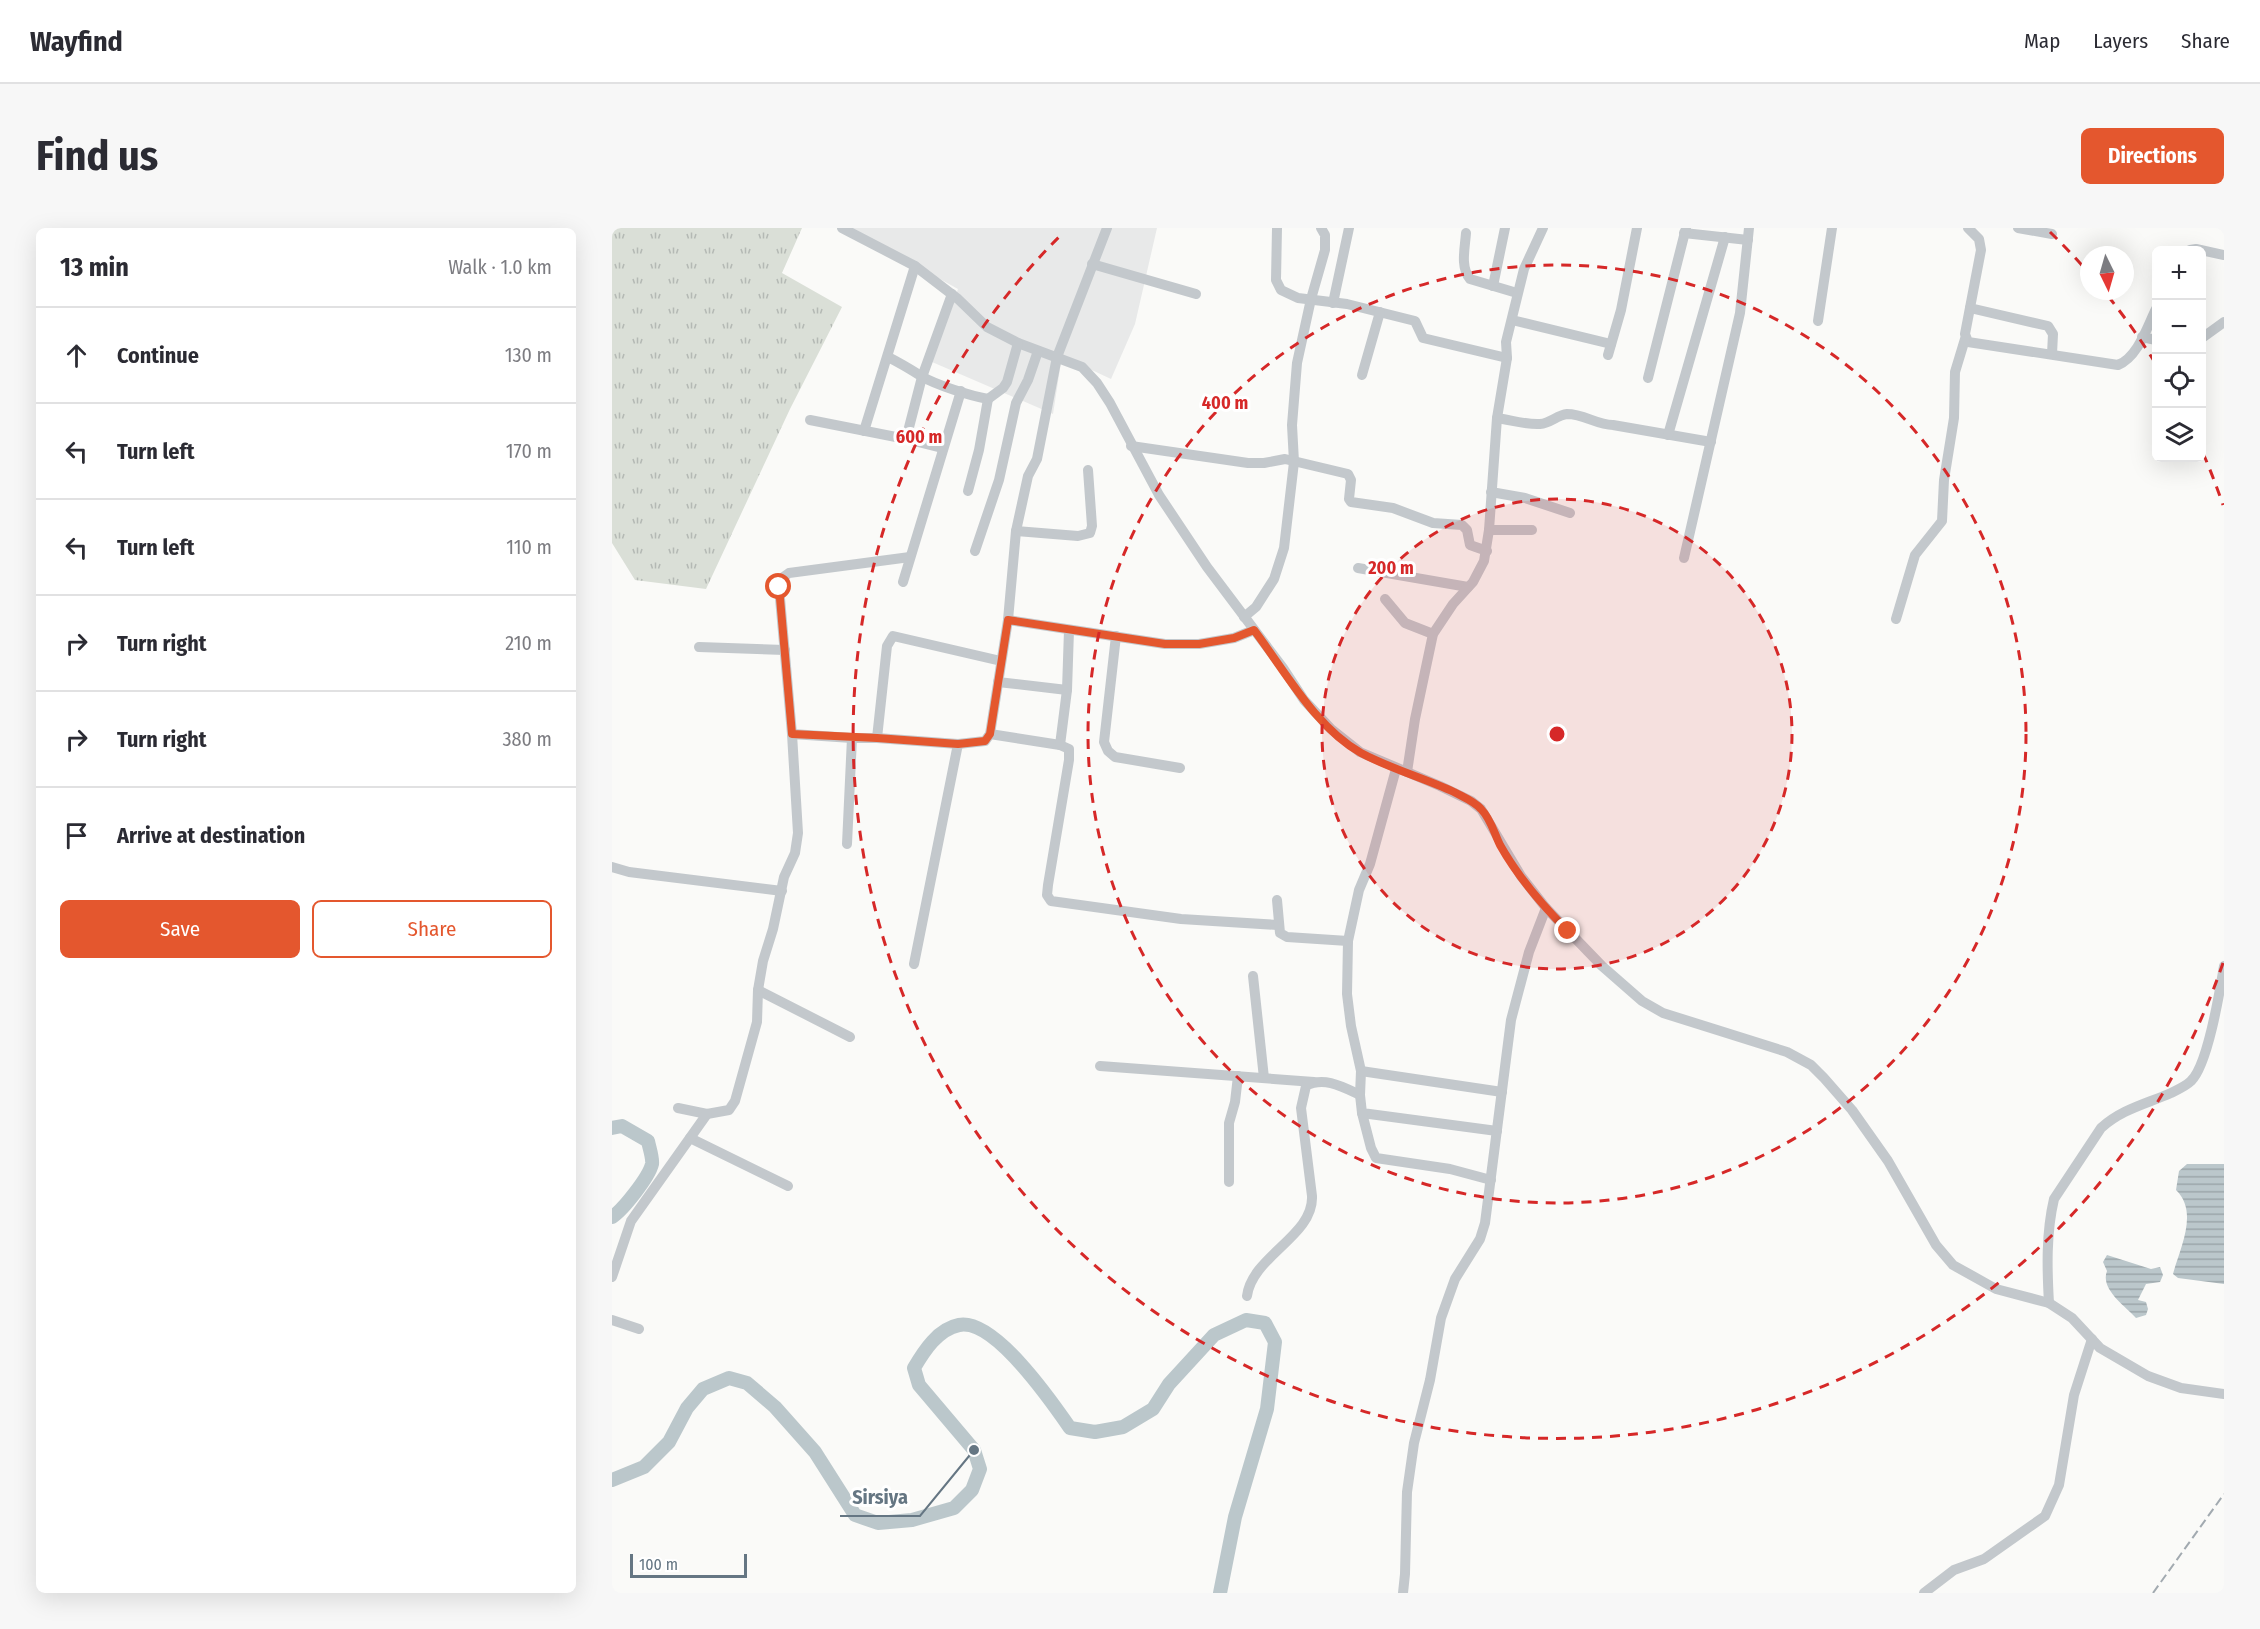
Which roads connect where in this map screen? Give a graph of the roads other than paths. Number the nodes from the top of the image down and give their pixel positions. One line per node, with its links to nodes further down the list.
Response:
1 (842, 228): 22 (street)
2 (1107, 228): 21 (street)
3 (1277, 228): 27 (street)
4 (1321, 228): 27 (street)
5 (1349, 228): 28 (street)
6 (1505, 228): 23 (street)
7 (1543, 228): 24 (street)
8 (1637, 228): 32 (street)
9 (1749, 228): 18 (street)
10 (1832, 228): 33 (street)
11 (2018, 228): 16 (street)
12 (1975, 229): 29 (street)
13 (1685, 230): 14 (street); 47 (street)
14 (1706, 231): 17 (street)
15 (1466, 233): 23 (street)
16 (2052, 234)
17 (1725, 237): 18 (street); 53 (street)
18 (1748, 240): 55 (street)
19 (2206, 251): 20 (street)
20 (2224, 255)
21 (1092, 264): 26 (street); 43 (street)
22 (915, 266): 25 (street); 42 (street)
23 (1493, 286): 24 (street)
24 (1517, 293): 32 (street)
25 (952, 294): 39 (street); 46 (street)
26 (1196, 294)
27 (1311, 299): 28 (street); 58 (street)
28 (1333, 303): 30 (street)
29 (1970, 308): 37 (street); 41 (street)
30 (1380, 312): 44 (street); 45 (street)
31 (2152, 318): 36 (street)
32 (1512, 320): 44 (street)
33 (1818, 321)
34 (2224, 322): 35 (street)
35 (2206, 335)
36 (2142, 337): 38 (street); 41 (street)
37 (1965, 339): 41 (street); 75 (street)
38 (2152, 339)
39 (1018, 343): 40 (street); 49 (street)
40 (1038, 351): 43 (street); 67 (street)
41 (2052, 354)
42 (888, 357): 46 (street); 52 (street)
43 (1057, 357): 56 (street); 65 (street)
44 (1507, 358): 50 (street)
45 (1362, 375)
46 (922, 376): 48 (street); 54 (street)
47 (1648, 378)
48 (961, 391): 49 (street); 57 (street)
49 (988, 399): 60 (street)
50 (1497, 418): 53 (street); 61 (street)
51 (810, 420): 52 (street)
52 (864, 430): 54 (street)
53 (1668, 435): 55 (street)
54 (906, 439): 57 (street)
55 (1711, 442): 69 (street)
56 (1131, 446): 58 (street); 74 (street)
57 (942, 448): 68 (street)
58 (1294, 462): 66 (street); 74 (street)
59 (1088, 470): 65 (street)
60 (968, 491)
61 (1491, 492): 62 (street); 63 (street)
62 (1570, 513)
63 (1489, 530): 64 (street); 66 (street)
64 (1532, 530)
65 (1016, 531): 76 (street)
66 (1486, 550): 72 (street)
67 (975, 551)
68 (910, 557): 71 (street); 82 (street)
69 (1684, 558)
70 (1358, 568): 72 (street)
71 (903, 582)
72 (1468, 587): 79 (street)
73 (1385, 599): 79 (street)
74 (1244, 617): 78 (street)
75 (1896, 619)
76 (1008, 620): 77 (street); 83 (street)
77 (1069, 630): 80 (street); 85 (street)
78 (1254, 630): 80 (street); 93 (street)
79 (1433, 634): 94 (street)
80 (1116, 636): 92 (street)
81 (699, 647): 82 (street)
82 (785, 650): 86 (street)
83 (1001, 661): 84 (street); 89 (street)
84 (998, 681): 85 (street); 87 (street)
85 (1067, 690): 91 (street)
86 (792, 734): 88 (street); 97 (street)
87 (990, 734): 90 (street); 91 (street)
88 (852, 738): 89 (street); 95 (street)
89 (877, 738): 90 (street)
90 (958, 744): 102 (street)
91 (1060, 745): 100 (street)
92 (1180, 768)
93 (1395, 769): 94 (street); 101 (street)
94 (1407, 772): 99 (street)
95 (847, 844)
96 (612, 867): 97 (street)
97 (782, 891): 105 (street)
98 (1277, 900): 100 (street)
99 (1546, 908): 112 (street); 124 (street)
100 (1278, 925): 101 (street)
101 (1348, 942): 108 (street)
102 (914, 964)
103 (2224, 966): 124 (street)
104 (1252, 976): 110 (street)
105 (758, 990): 106 (street); 116 (street)
106 (850, 1037)
107 (1100, 1066): 109 (street)
108 (1361, 1071): 112 (street); 113 (street)
109 (1238, 1076): 110 (street); 120 (street)
110 (1264, 1078): 111 (street)
111 (1314, 1082): 113 (street); 123 (street)
112 (1502, 1092): 117 (street)
113 (1360, 1095): 115 (street)
114 (678, 1108): 116 (street)
115 (1362, 1113): 117 (street); 119 (street)
116 (707, 1114): 118 (street)
117 (1497, 1131): 119 (street)
118 (690, 1138): 121 (street); 122 (street)
119 (1491, 1180): 129 (street)
120 (1229, 1182)
121 (788, 1186)
122 (612, 1277)
123 (1247, 1296)
124 (2049, 1304): 127 (street)
125 (612, 1320): 126 (street)
126 (639, 1329)
127 (2092, 1339): 128 (street); 130 (street)
128 (2224, 1394)
129 (1403, 1593)
130 (1924, 1593)

